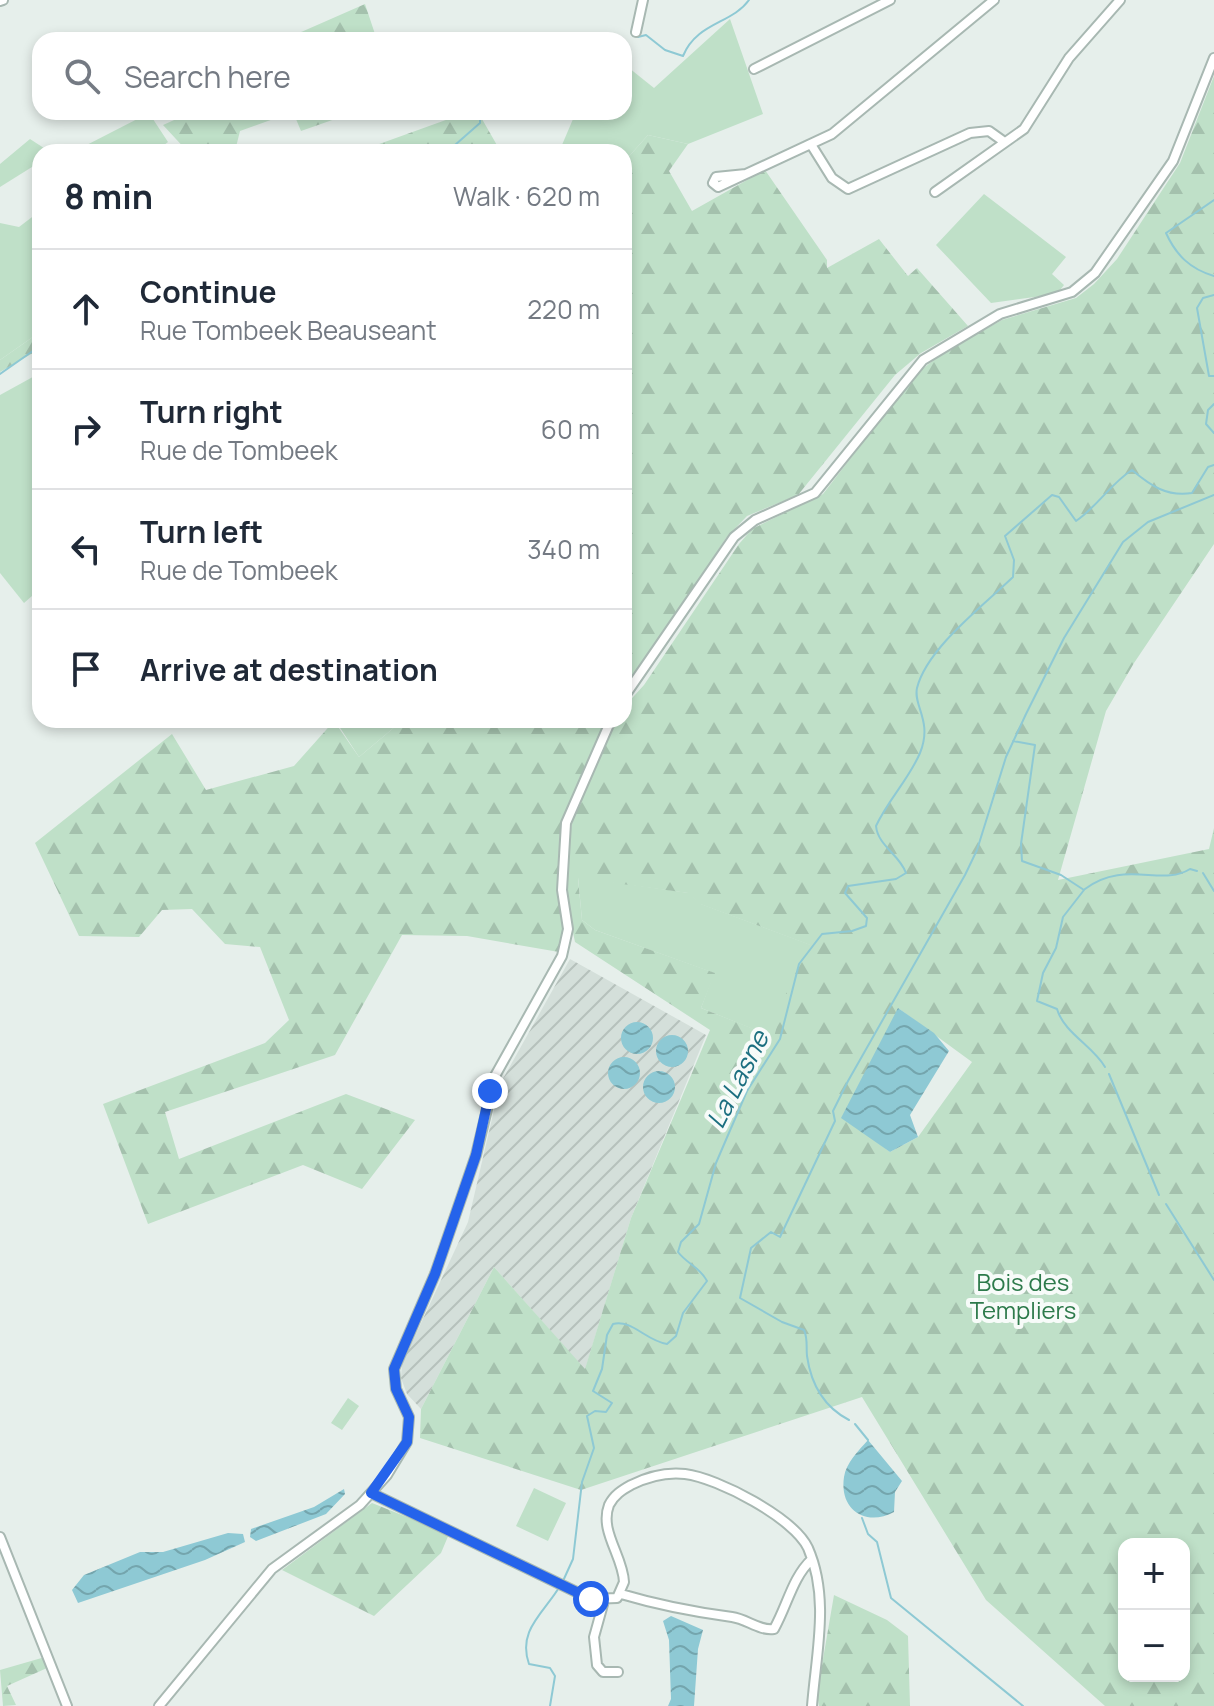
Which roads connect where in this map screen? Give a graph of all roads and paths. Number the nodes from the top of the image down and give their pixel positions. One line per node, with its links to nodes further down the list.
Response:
1 (643, 0): 5 (street)
2 (890, 0): 7 (street)
3 (994, 0): 9 (street)
4 (1120, 0): 8 (street)
5 (636, 32)
6 (1214, 58): 12 (street)
7 (754, 69)
8 (1003, 141): 9 (street); 11 (street)
9 (812, 146): 10 (street)
10 (746, 174)
11 (935, 192)
12 (632, 685)
13 (607, 728): 14 (street)
14 (371, 1493): 18 (street); 21 (street)
15 (0, 1537): 20 (street)
16 (812, 1559): 17 (street); 17 (street); 22 (street)
17 (621, 1594): 18 (street)
18 (604, 1601): 19 (street)
19 (618, 1672)
20 (67, 1706)
21 (159, 1706)
22 (812, 1706)

